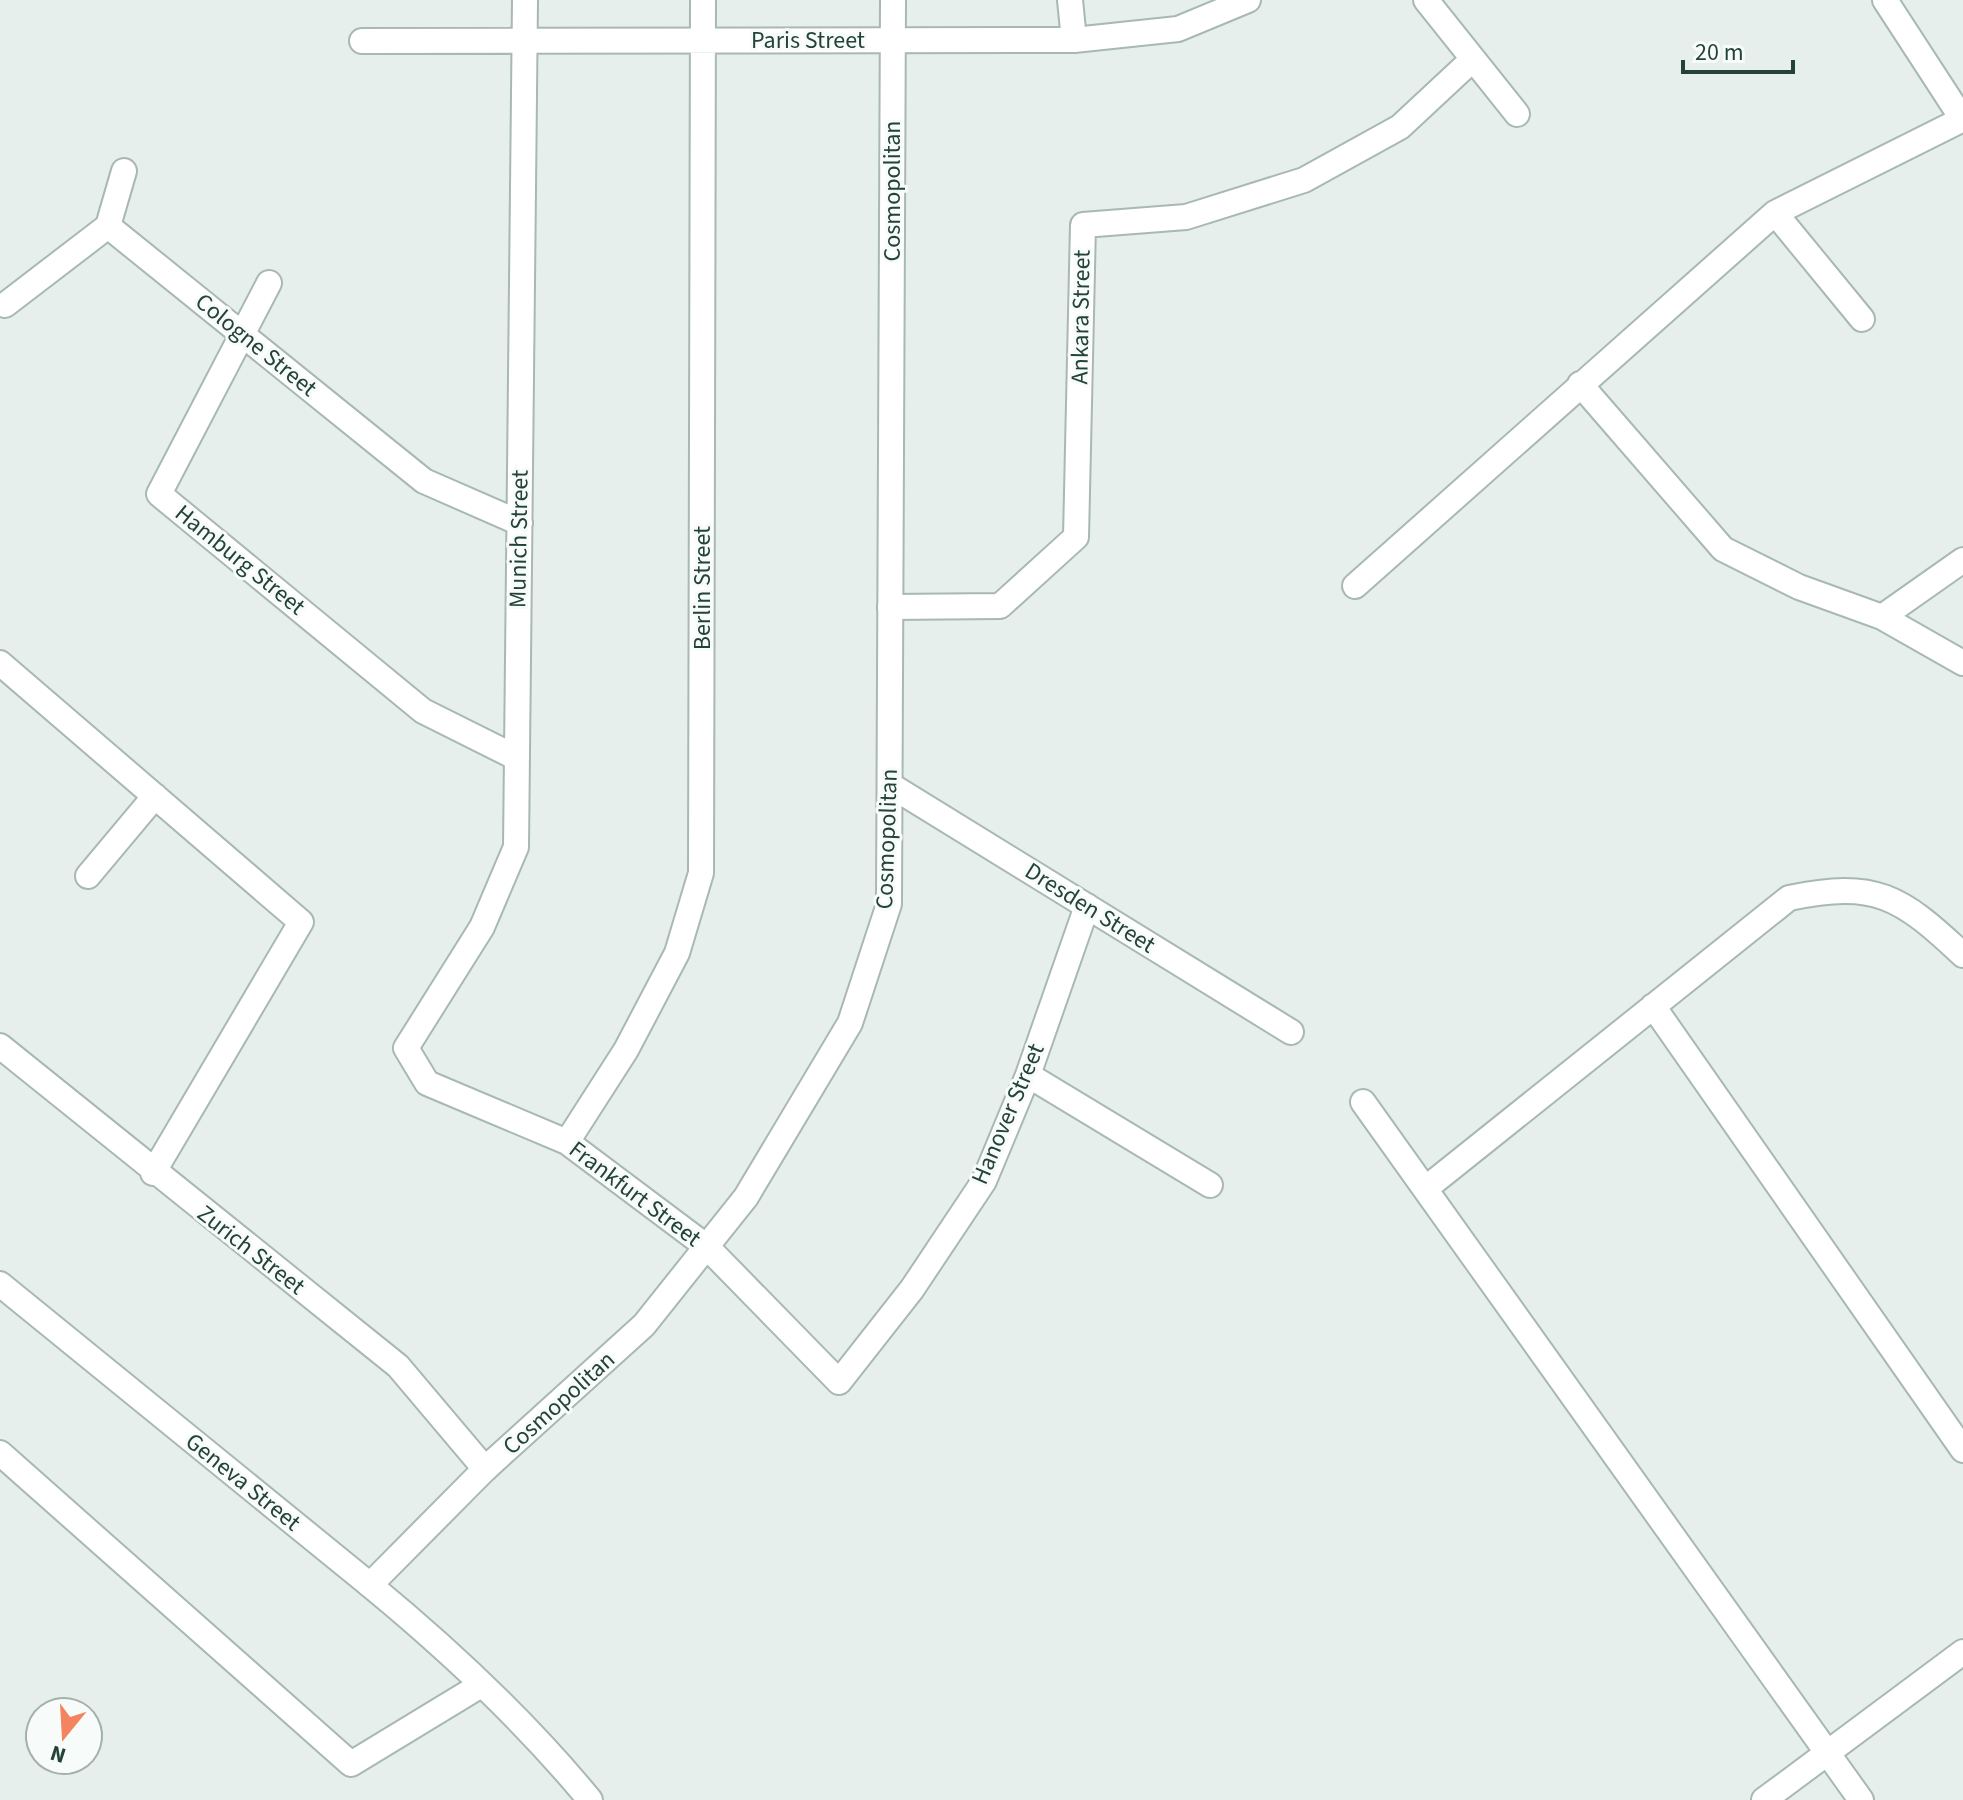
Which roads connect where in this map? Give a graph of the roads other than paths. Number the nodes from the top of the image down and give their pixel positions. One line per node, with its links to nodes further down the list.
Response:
1 (525, 0): 12 (street, Munich Street)
2 (703, 0): 8 (street, Berlin Street)
3 (893, 0): 9 (street, Cosmopolitan)
4 (1070, 0): 10 (street)
5 (1248, 0): 10 (street, Paris Street)
6 (1426, 0): 13 (street)
7 (1885, 0): 15 (street)
8 (702, 40): 9 (street, Paris Street); 12 (street, Paris Street); 43 (street, Berlin Street)
9 (892, 40): 10 (street, Paris Street); 27 (street, Cosmopolitan)
10 (1074, 40)
11 (362, 41): 12 (street, Paris Street)
12 (524, 41): 24 (street, Munich Street)
13 (1473, 59): 14 (street); 27 (street, Ankara Street)
14 (1517, 114)
15 (1962, 120): 17 (street)
16 (124, 171): 18 (street)
17 (1775, 213): 21 (street); 23 (street)
18 (108, 226): 20 (street); 22 (street, Cologne Street)
19 (269, 283): 22 (street, Hamburg Street)
20 (5, 305)
21 (1862, 319)
22 (243, 334): 24 (street, Cologne Street); 31 (street, Hamburg Street)
23 (1580, 384): 26 (street); 28 (street)
24 (520, 523): 31 (street, Munich Street)
25 (1963, 560): 28 (street)
26 (1355, 586)
27 (890, 607): 32 (street, Cosmopolitan)
28 (1882, 617): 29 (street)
29 (1963, 663)
30 (1, 667): 33 (street)
31 (517, 758): 40 (street, Munich Street)
32 (890, 785): 35 (street, Dresden Street); 47 (street, Cosmopolitan)
33 (155, 796): 34 (street); 44 (street)
34 (88, 876)
35 (1087, 906): 38 (street, Dresden Street); 41 (street, Hanover Street)
36 (1963, 955): 37 (street)
37 (1653, 1006): 46 (street); 50 (street)
38 (1291, 1032)
39 (0, 1046): 44 (street, Zurich Street)
40 (406, 1048): 43 (street, Frankfurt Street)
41 (1028, 1075): 45 (street); 49 (street, Hanover Street)
42 (1363, 1102): 46 (street)
43 (567, 1142): 47 (street, Frankfurt Street)
44 (153, 1173): 52 (street, Zurich Street)
45 (1210, 1185)
46 (1425, 1189): 56 (street)
47 (707, 1247): 49 (street, Frankfurt Street); 52 (street, Cosmopolitan)
48 (0, 1284): 53 (street, Geneva Street)
49 (839, 1382)
50 (1963, 1450)
51 (0, 1453): 55 (street)
52 (485, 1469): 53 (street, Cosmopolitan)
53 (370, 1585): 55 (street, Geneva Street)
54 (1963, 1652): 56 (street)
55 (481, 1685): 57 (street, Geneva Street)
56 (1827, 1753): 58 (street); 59 (street)
57 (590, 1800)
58 (1764, 1800)
59 (1861, 1800)

